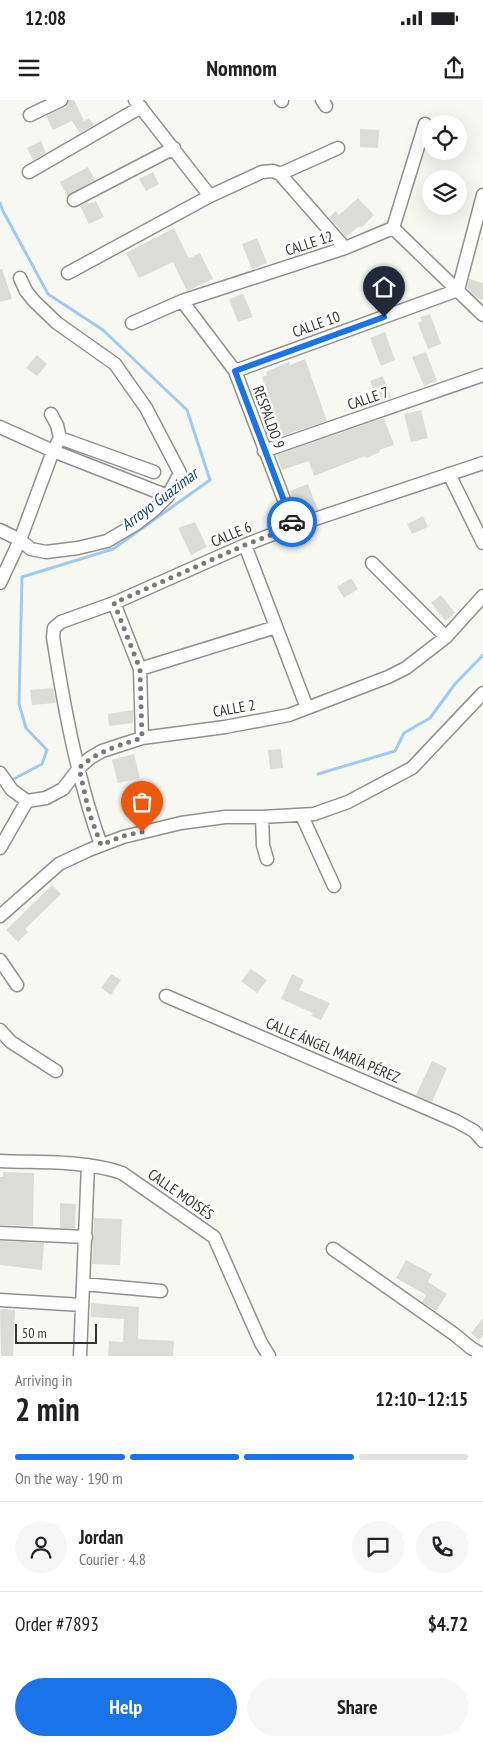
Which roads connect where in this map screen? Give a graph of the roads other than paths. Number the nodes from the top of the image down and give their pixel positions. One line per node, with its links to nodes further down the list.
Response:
1 (62, 100): 3 (street)
2 (138, 103): 5 (street); 7 (street)
3 (30, 115)
4 (422, 134): 13 (street)
5 (174, 148): 10 (street); 11 (street)
6 (338, 148): 8 (street)
7 (29, 172)
8 (276, 173): 10 (street); 14 (street)
9 (483, 195): 12 (street)
10 (210, 196): 15 (street)
11 (74, 200)
12 (481, 212): 17 (street)
13 (393, 228): 14 (street, CALLE 12); 17 (street)
14 (345, 248): 18 (street, CALLE 12)
15 (68, 273)
16 (20, 278): 31 (street)
17 (458, 290): 19 (street); 21 (street, CALLE 10)
18 (182, 301): 20 (street, CALLE 12); 21 (street, RESPALDO 9)
19 (483, 316)
20 (132, 323)
21 (235, 371): 27 (street, RESPALDO 9)
22 (483, 375): 27 (street, CALLE 7)
23 (52, 414): 25 (street)
24 (0, 427): 26 (street)
25 (60, 438): 26 (street); 29 (street)
26 (53, 450): 31 (street); 34 (street)
27 (264, 451): 32 (street, RESPALDO 9)
28 (483, 463): 30 (street, CALLE 6)
29 (154, 472)
30 (449, 474): 32 (street, CALLE 6); 35 (street)
31 (168, 496): 34 (street)
32 (294, 526): 36 (street, CALLE 6)
33 (0, 530): 34 (street)
34 (20, 540): 38 (street)
35 (483, 543)
36 (245, 545): 40 (street, CALLE 6); 41 (street)
37 (372, 563): 42 (street)
38 (0, 583)
39 (483, 596): 42 (street, CALLE 2)
40 (114, 603): 43 (street); 47 (street, CALLE 6)
41 (276, 627): 43 (street); 45 (street)
42 (446, 637): 45 (street, CALLE 2)
43 (140, 669): 46 (street)
44 (483, 693): 50 (street)
45 (307, 708): 46 (street, CALLE 2)
46 (142, 738): 47 (street, CALLE 2)
47 (79, 768): 49 (street, CALLE 2); 52 (street)
48 (1, 775): 49 (street)
49 (27, 801): 53 (street)
50 (302, 816): 51 (street); 55 (street)
51 (262, 817): 52 (street); 54 (street)
52 (101, 845): 56 (street)
53 (0, 848)
54 (267, 859)
55 (334, 886)
56 (0, 916)
57 (0, 960): 58 (street)
58 (17, 985)
59 (166, 996): 62 (street, CALLE ÁNGEL MARÍA PÉREZ)
60 (1, 1032): 61 (street)
61 (56, 1071)
62 (483, 1141)
63 (0, 1162): 64 (street, CALLE MOISÉS)
64 (88, 1165): 66 (street); 74 (street, CALLE MOISÉS)
65 (0, 1232): 66 (street)
66 (86, 1237): 68 (street)
67 (333, 1249): 72 (street)
68 (83, 1284): 69 (street); 71 (street)
69 (161, 1291)
70 (0, 1300): 71 (street)
71 (82, 1305): 73 (street)
72 (483, 1355)
73 (80, 1356)
74 (269, 1356)

